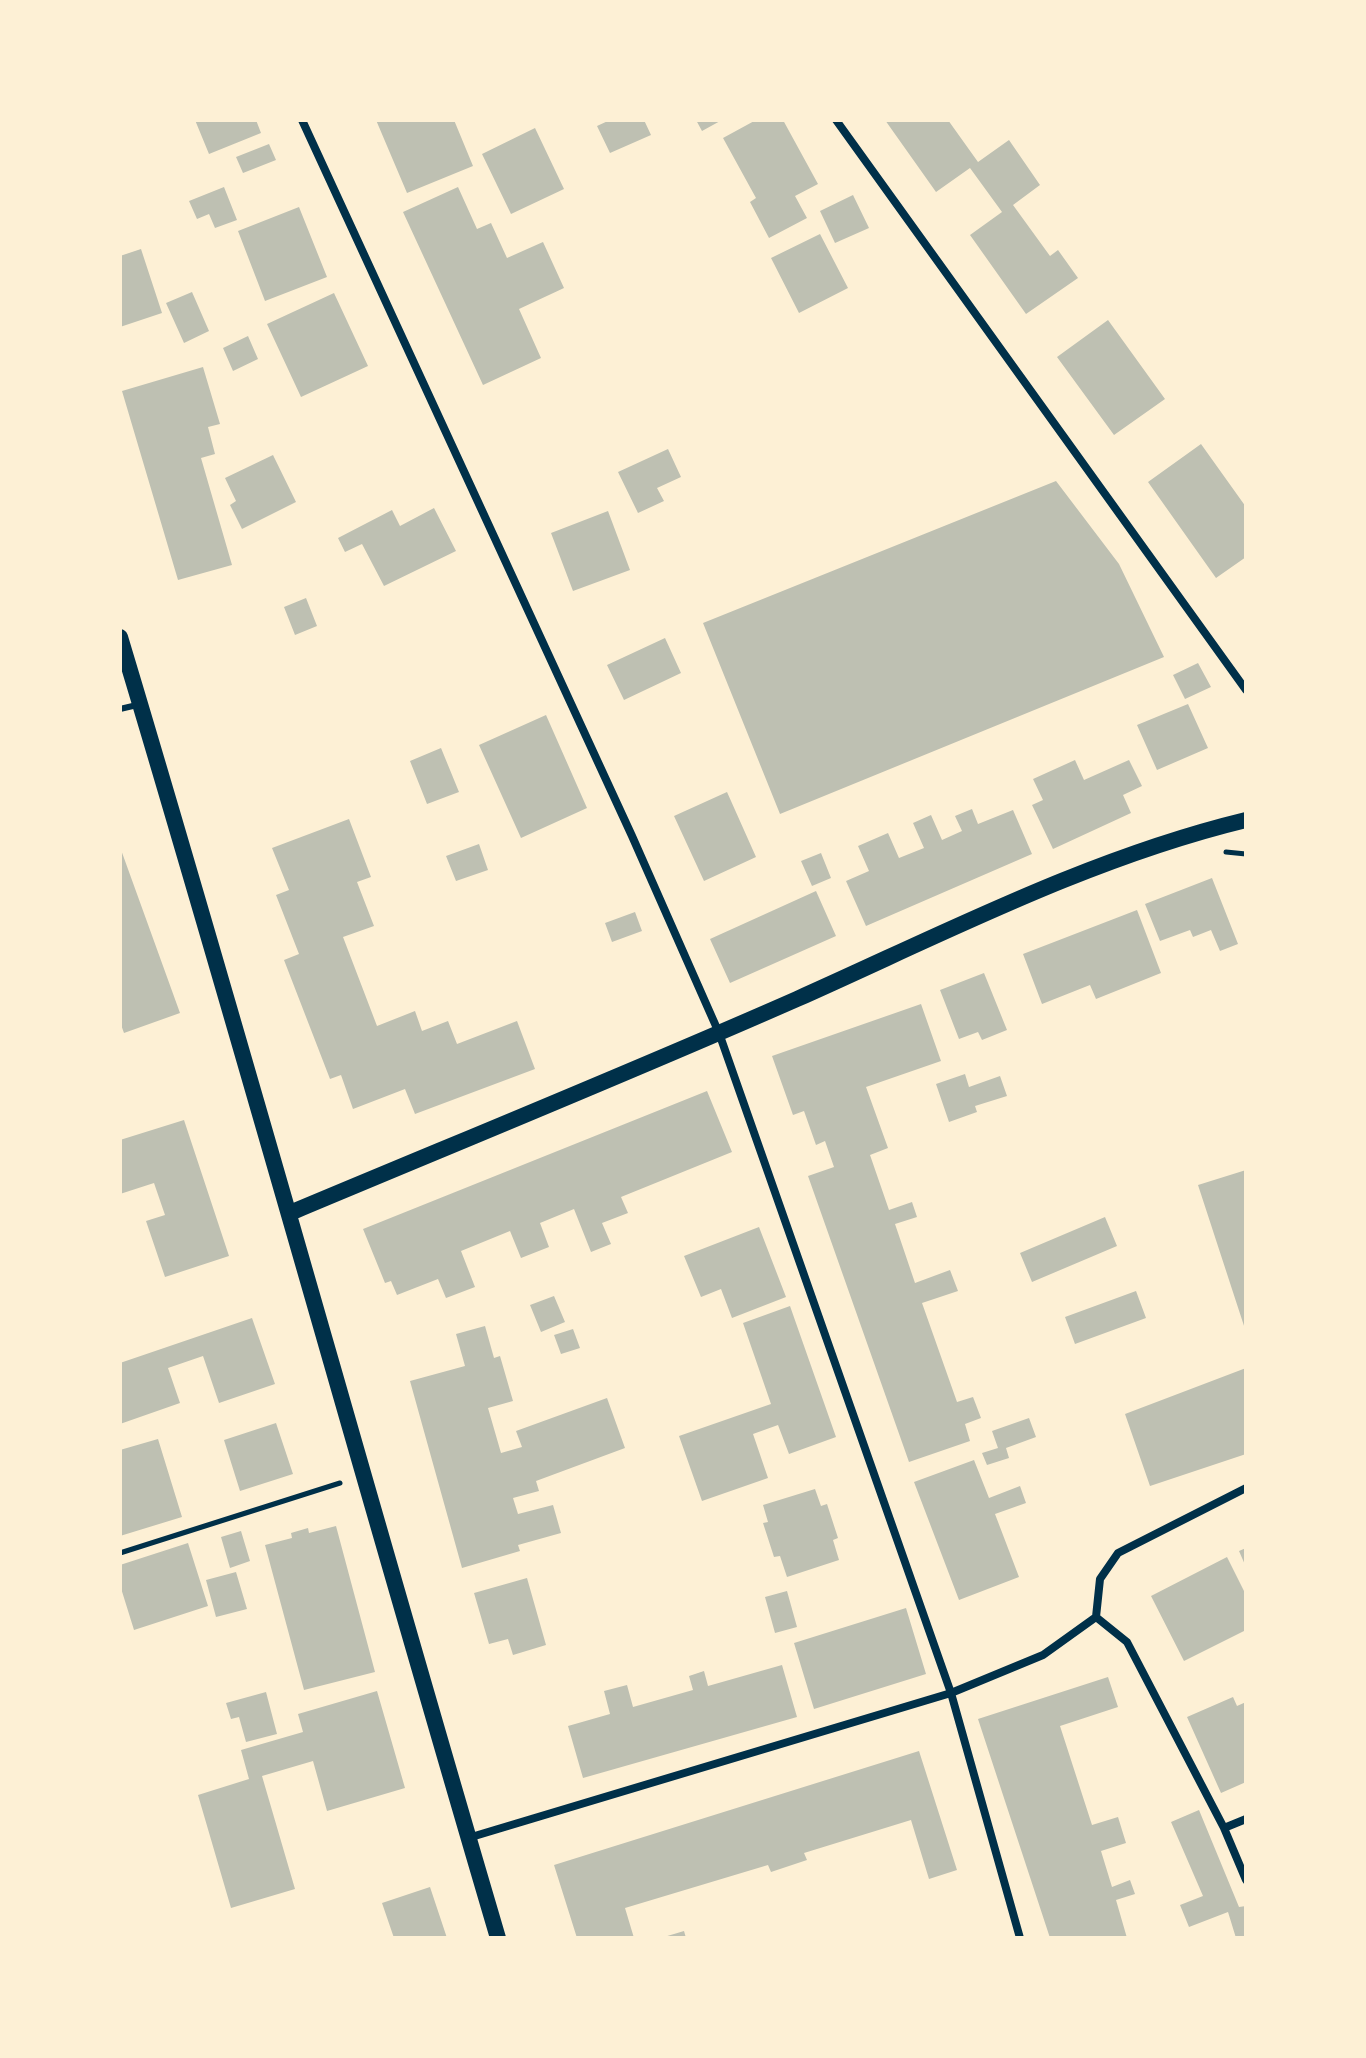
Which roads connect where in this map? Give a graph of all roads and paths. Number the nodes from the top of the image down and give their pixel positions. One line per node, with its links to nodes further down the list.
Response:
1 (302, 120): 8 (street)
2 (836, 120): 4 (street)
3 (120, 637): 5 (main road)
4 (1246, 690)
5 (140, 704): 6 (lane); 9 (main road)
6 (120, 709)
7 (1246, 820): 8 (main road)
8 (719, 1033): 9 (main road); 14 (street)
9 (290, 1213): 10 (main road)
10 (362, 1476): 12 (path); 17 (main road)
11 (1246, 1488): 13 (street)
12 (120, 1553)
13 (1096, 1617): 14 (street); 16 (street)
14 (951, 1693): 17 (street); 20 (street)
15 (1246, 1819): 16 (street)
16 (1224, 1828): 18 (street)
17 (468, 1838): 19 (main road)
18 (1246, 1880)
19 (498, 1938)
20 (1020, 1938)

